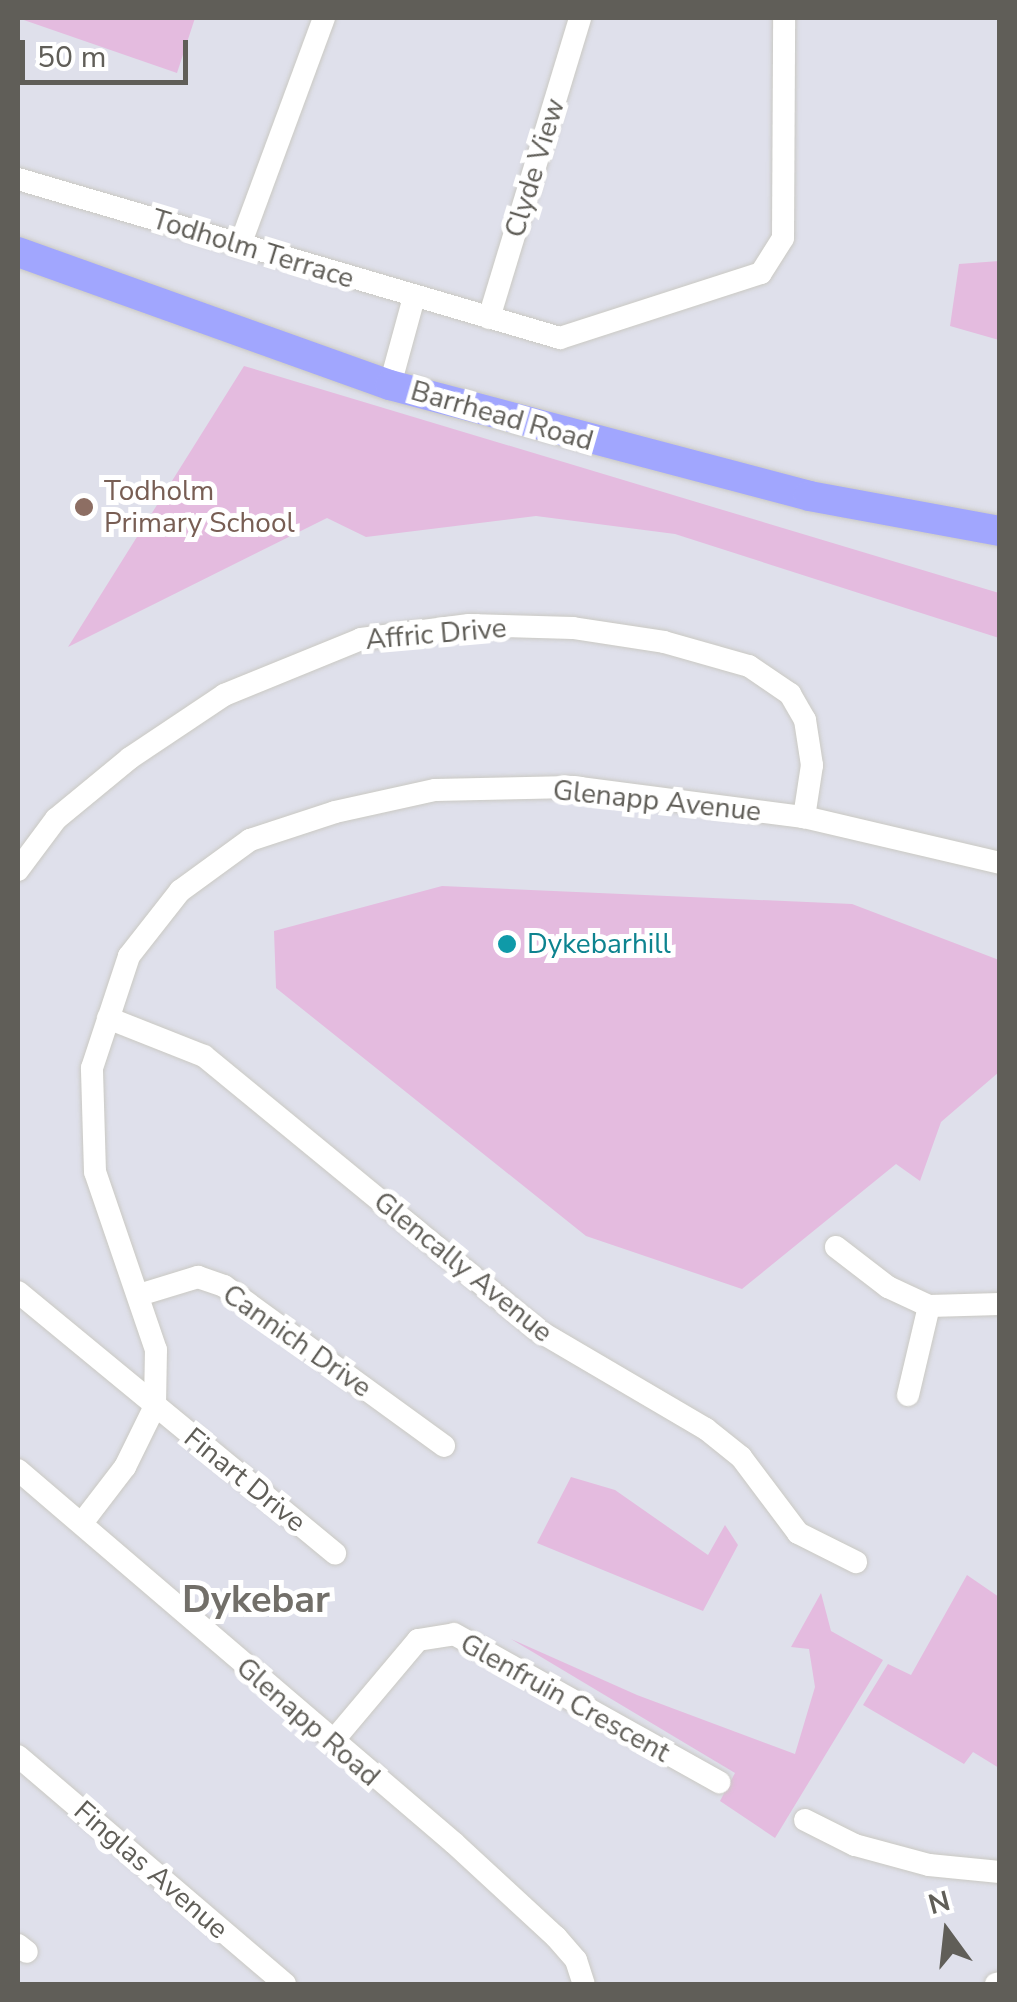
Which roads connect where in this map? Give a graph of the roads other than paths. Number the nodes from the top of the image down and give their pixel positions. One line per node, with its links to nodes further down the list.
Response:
1 (324, 18): 5 (street)
2 (580, 18): 8 (street, Clyde View)
3 (784, 18): 8 (street, Todholm Terrace)
4 (18, 179): 5 (street, Todholm Terrace)
5 (240, 245): 7 (street, Todholm Terrace)
6 (18, 252): 9 (main road, Barrhead Road)
7 (414, 298): 8 (street, Todholm Terrace); 9 (street)
8 (490, 318)
9 (390, 385): 10 (main road, Barrhead Road)
10 (1000, 531)
11 (804, 816): 12 (street, Glenapp Avenue); 13 (street, Affric Drive); 14 (street, Glenapp Avenue)
12 (1000, 863)
13 (18, 870)
14 (108, 1018): 17 (street, Glenapp Avenue); 26 (street, Glencally Avenue)
15 (836, 1247): 19 (street)
16 (18, 1292): 21 (street, Finart Drive)
17 (139, 1295): 21 (street, Glenapp Avenue); 22 (street, Cannich Drive)
18 (1000, 1304): 19 (street)
19 (929, 1306): 20 (street)
20 (908, 1395)
21 (155, 1406): 24 (street, Glenapp Avenue); 25 (street, Finart Drive)
22 (444, 1446)
23 (18, 1470): 24 (street, Glenapp Road)
24 (82, 1523): 27 (street, Glenapp Road)
25 (334, 1553)
26 (856, 1562)
27 (333, 1741): 29 (street, Glenfruin Crescent); 33 (street, Glenapp Road)
28 (18, 1756): 32 (street, Finglas Avenue)
29 (719, 1782)
30 (805, 1820): 31 (street)
31 (1000, 1872)
32 (285, 1984)
33 (584, 1984)

